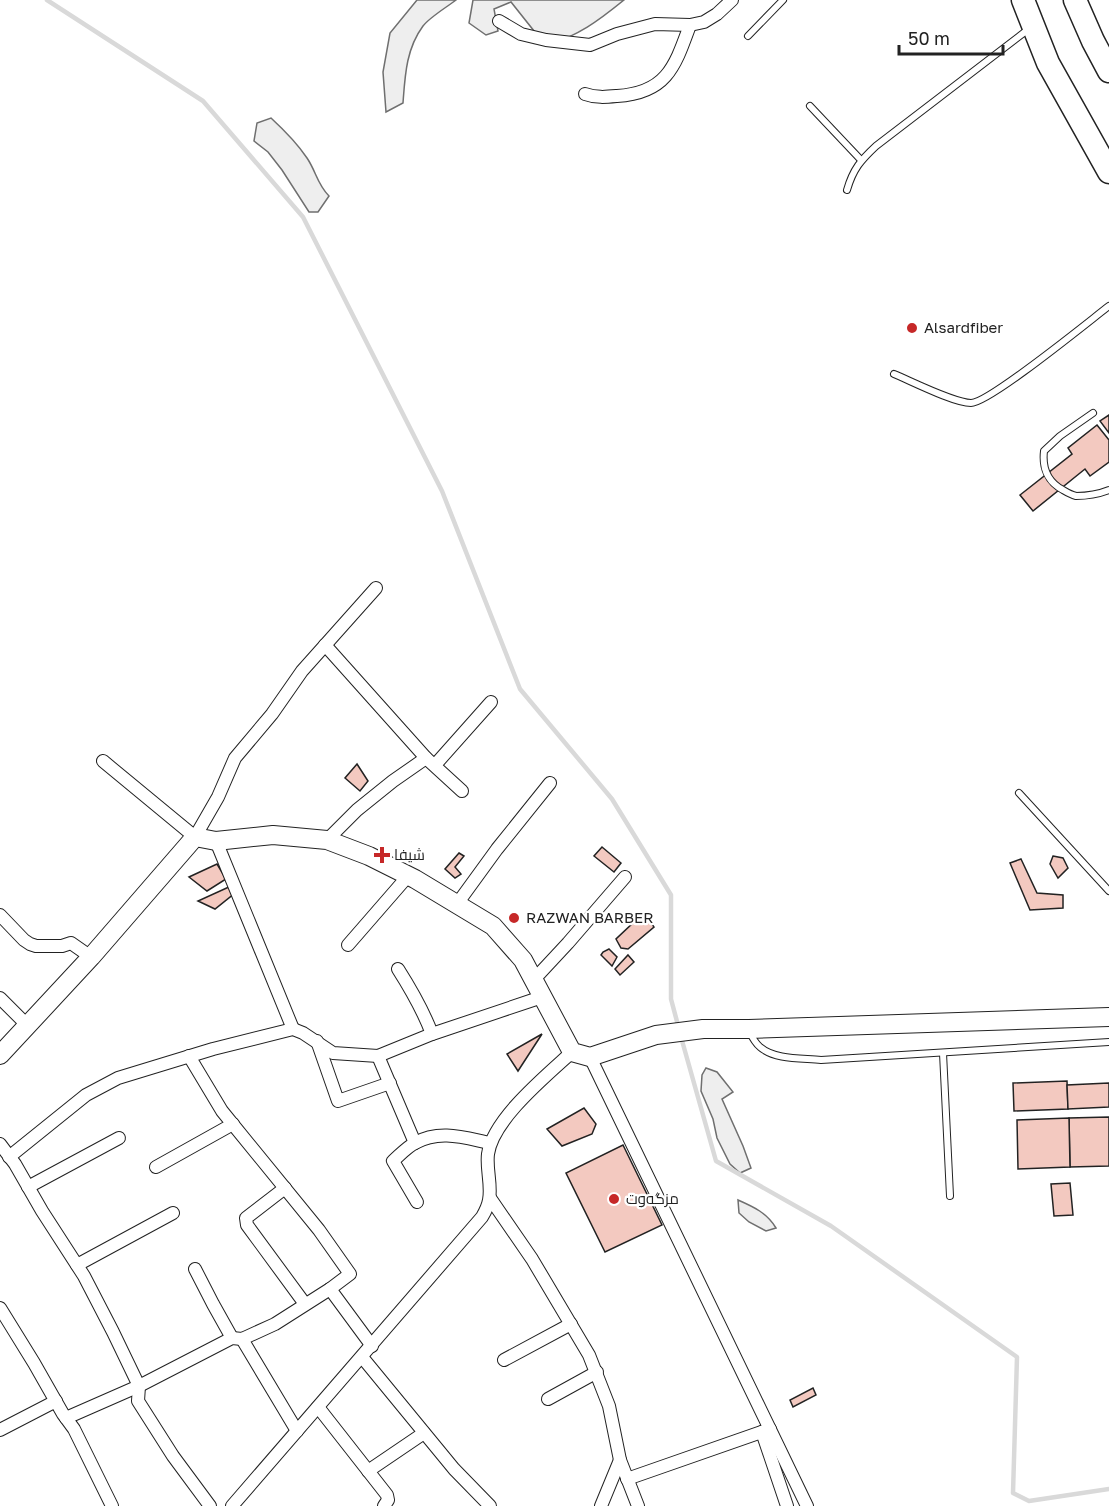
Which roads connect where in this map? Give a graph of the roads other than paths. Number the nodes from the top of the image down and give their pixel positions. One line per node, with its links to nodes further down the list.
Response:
1 (732, 0): 6 (street)
2 (783, 0): 8 (lane)
3 (1023, 0): 7 (highway)
4 (1075, 0): 9 (highway)
5 (499, 21): 6 (street)
6 (690, 25): 10 (street)
7 (1033, 26): 12 (lane); 13 (highway)
8 (748, 36)
9 (1109, 71)
10 (585, 94)
11 (810, 106): 12 (lane)
12 (861, 160): 14 (lane)
13 (1109, 172)
14 (847, 190)
15 (1109, 306): 16 (lane)
16 (894, 374)
17 (1093, 412): 18 (lane)
18 (1109, 490)
19 (376, 588): 20 (street)
20 (325, 645): 23 (street); 27 (street)
21 (490, 702): 23 (street)
22 (103, 761): 27 (street)
23 (431, 762): 25 (street); 28 (street)
24 (550, 783): 33 (street)
25 (462, 791)
26 (1019, 793): 32 (lane)
27 (195, 837): 29 (street); 36 (street)
28 (327, 840): 29 (street); 30 (street)
29 (216, 842): 43 (street)
30 (408, 876): 33 (street); 35 (street)
31 (625, 877): 38 (street)
32 (1109, 891)
33 (457, 904): 38 (street)
34 (0, 915): 36 (street)
35 (348, 945)
36 (91, 957): 42 (street)
37 (398, 969): 45 (street)
38 (533, 980): 39 (street)
39 (542, 997): 45 (street); 49 (street)
40 (0, 998): 42 (street)
41 (1109, 1017): 44 (street)
42 (28, 1026): 50 (street)
43 (293, 1029): 46 (street); 51 (street)
44 (748, 1029): 48 (lane); 49 (street)
45 (432, 1034): 52 (street)
46 (317, 1041): 52 (street); 53 (street)
47 (1109, 1042): 48 (lane)
48 (943, 1053): 63 (lane)
49 (581, 1054): 57 (street); 84 (street)
50 (0, 1055)
51 (189, 1056): 54 (street); 59 (street)
52 (378, 1056): 53 (street)
53 (390, 1083): 56 (street)
54 (233, 1124): 60 (street); 62 (street)
55 (119, 1138): 61 (street)
56 (415, 1143): 57 (street); 65 (street)
57 (490, 1143): 64 (street)
58 (0, 1144): 59 (street)
59 (9, 1157): 61 (street)
60 (156, 1167)
61 (28, 1186): 67 (street)
62 (285, 1188): 69 (street); 70 (street)
63 (950, 1196)
64 (490, 1198): 72 (street); 74 (street)
65 (417, 1202)
66 (172, 1213): 67 (street)
67 (76, 1265): 78 (street)
68 (195, 1269): 73 (street)
69 (330, 1289): 70 (street); 74 (street)
70 (305, 1304): 73 (street)
71 (0, 1308): 80 (street)
72 (571, 1324): 76 (street); 77 (street)
73 (237, 1338): 78 (street); 85 (street)
74 (372, 1346): 75 (street)
75 (362, 1357): 81 (street); 86 (street)
76 (504, 1360)
77 (597, 1372): 79 (street); 87 (street)
78 (139, 1386): 82 (street); 91 (street)
79 (548, 1399)
80 (56, 1401): 82 (street); 83 (street)
81 (318, 1407): 85 (street); 88 (street)
82 (66, 1418): 90 (street)
83 (0, 1430)
84 (766, 1430): 89 (street); 97 (street); 98 (street)
85 (297, 1431): 92 (street)
86 (424, 1433): 88 (street); 94 (street)
87 (620, 1460): 89 (street); 95 (street)
88 (368, 1471): 93 (street)
89 (627, 1479): 96 (street)
90 (112, 1506)
91 (210, 1506)
92 (232, 1506)
93 (384, 1506)
94 (490, 1506)
95 (601, 1506)
96 (638, 1506)
97 (787, 1506)
98 (807, 1506)

